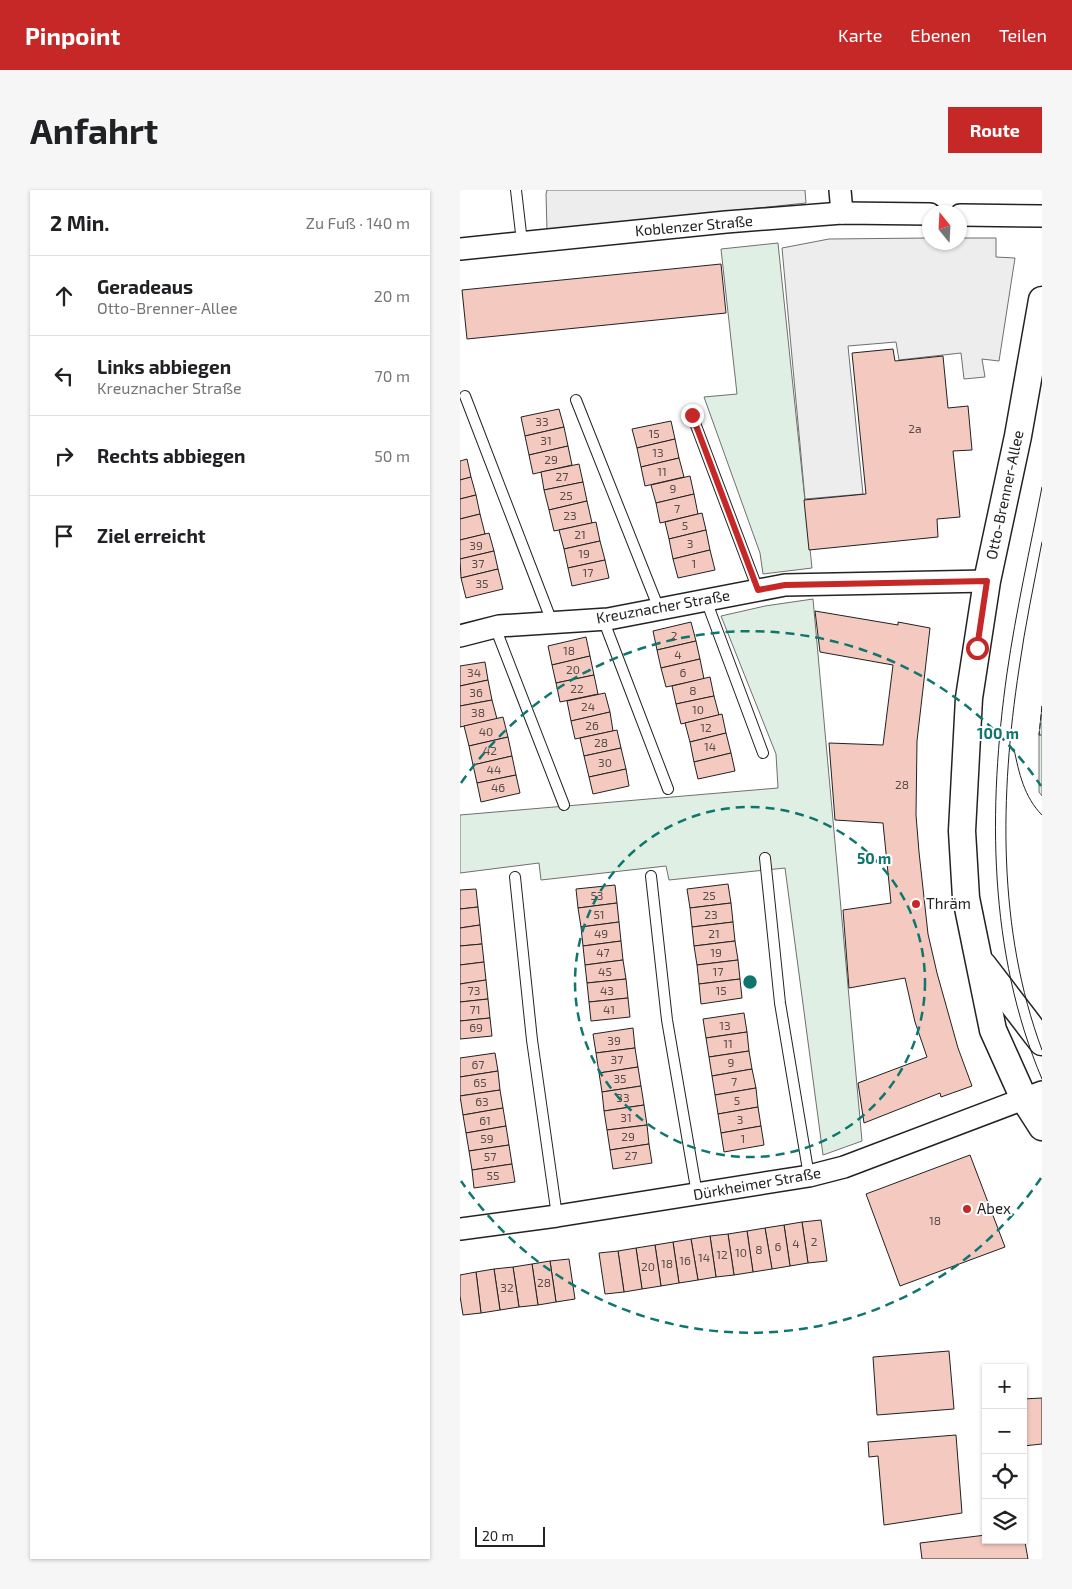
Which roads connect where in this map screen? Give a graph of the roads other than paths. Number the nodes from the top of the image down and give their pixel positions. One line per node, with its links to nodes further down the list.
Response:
1 (516, 190): 7 (lane)
2 (840, 190): 3 (street)
3 (842, 213): 4 (street, Koblenzer Straße); 7 (street, Koblenzer Straße)
4 (922, 214)
5 (967, 215): 6 (street)
6 (1042, 216)
7 (522, 242): 8 (street, Koblenzer Straße)
8 (460, 249)
9 (1042, 300): 13 (street, Otto-Brenner-Allee)
10 (465, 396): 18 (lane)
11 (576, 400): 16 (lane)
12 (692, 415): 14 (lane)
13 (987, 581): 14 (street, Kreuznacher Straße); 27 (street, Otto-Brenner-Allee)
14 (758, 590): 15 (street, Kreuznacher Straße)
15 (706, 600): 16 (street, Kreuznacher Straße); 21 (lane)
16 (659, 610): 17 (street, Kreuznacher Straße)
17 (603, 619): 18 (street, Kreuznacher Straße); 22 (lane)
18 (552, 622): 19 (street, Kreuznacher Straße)
19 (495, 627): 20 (street, Kreuznacher Straße); 23 (lane)
20 (460, 636)
21 (763, 753)
22 (668, 789)
23 (564, 805)
24 (765, 858): 31 (lane)
25 (651, 876): 32 (lane)
26 (515, 877): 33 (lane)
27 (978, 959): 28 (street, Otto-Brenner-Allee); 29 (street, Otto-Brenner-Allee)
28 (1042, 1042)
29 (1033, 1096): 30 (street, Otto-Brenner-Allee); 31 (street, Dürkheimer Straße)
30 (1042, 1127)
31 (810, 1176): 32 (street, Dürkheimer Straße)
32 (697, 1194): 33 (street, Dürkheimer Straße)
33 (557, 1216): 34 (street, Dürkheimer Straße)
34 (460, 1230)

